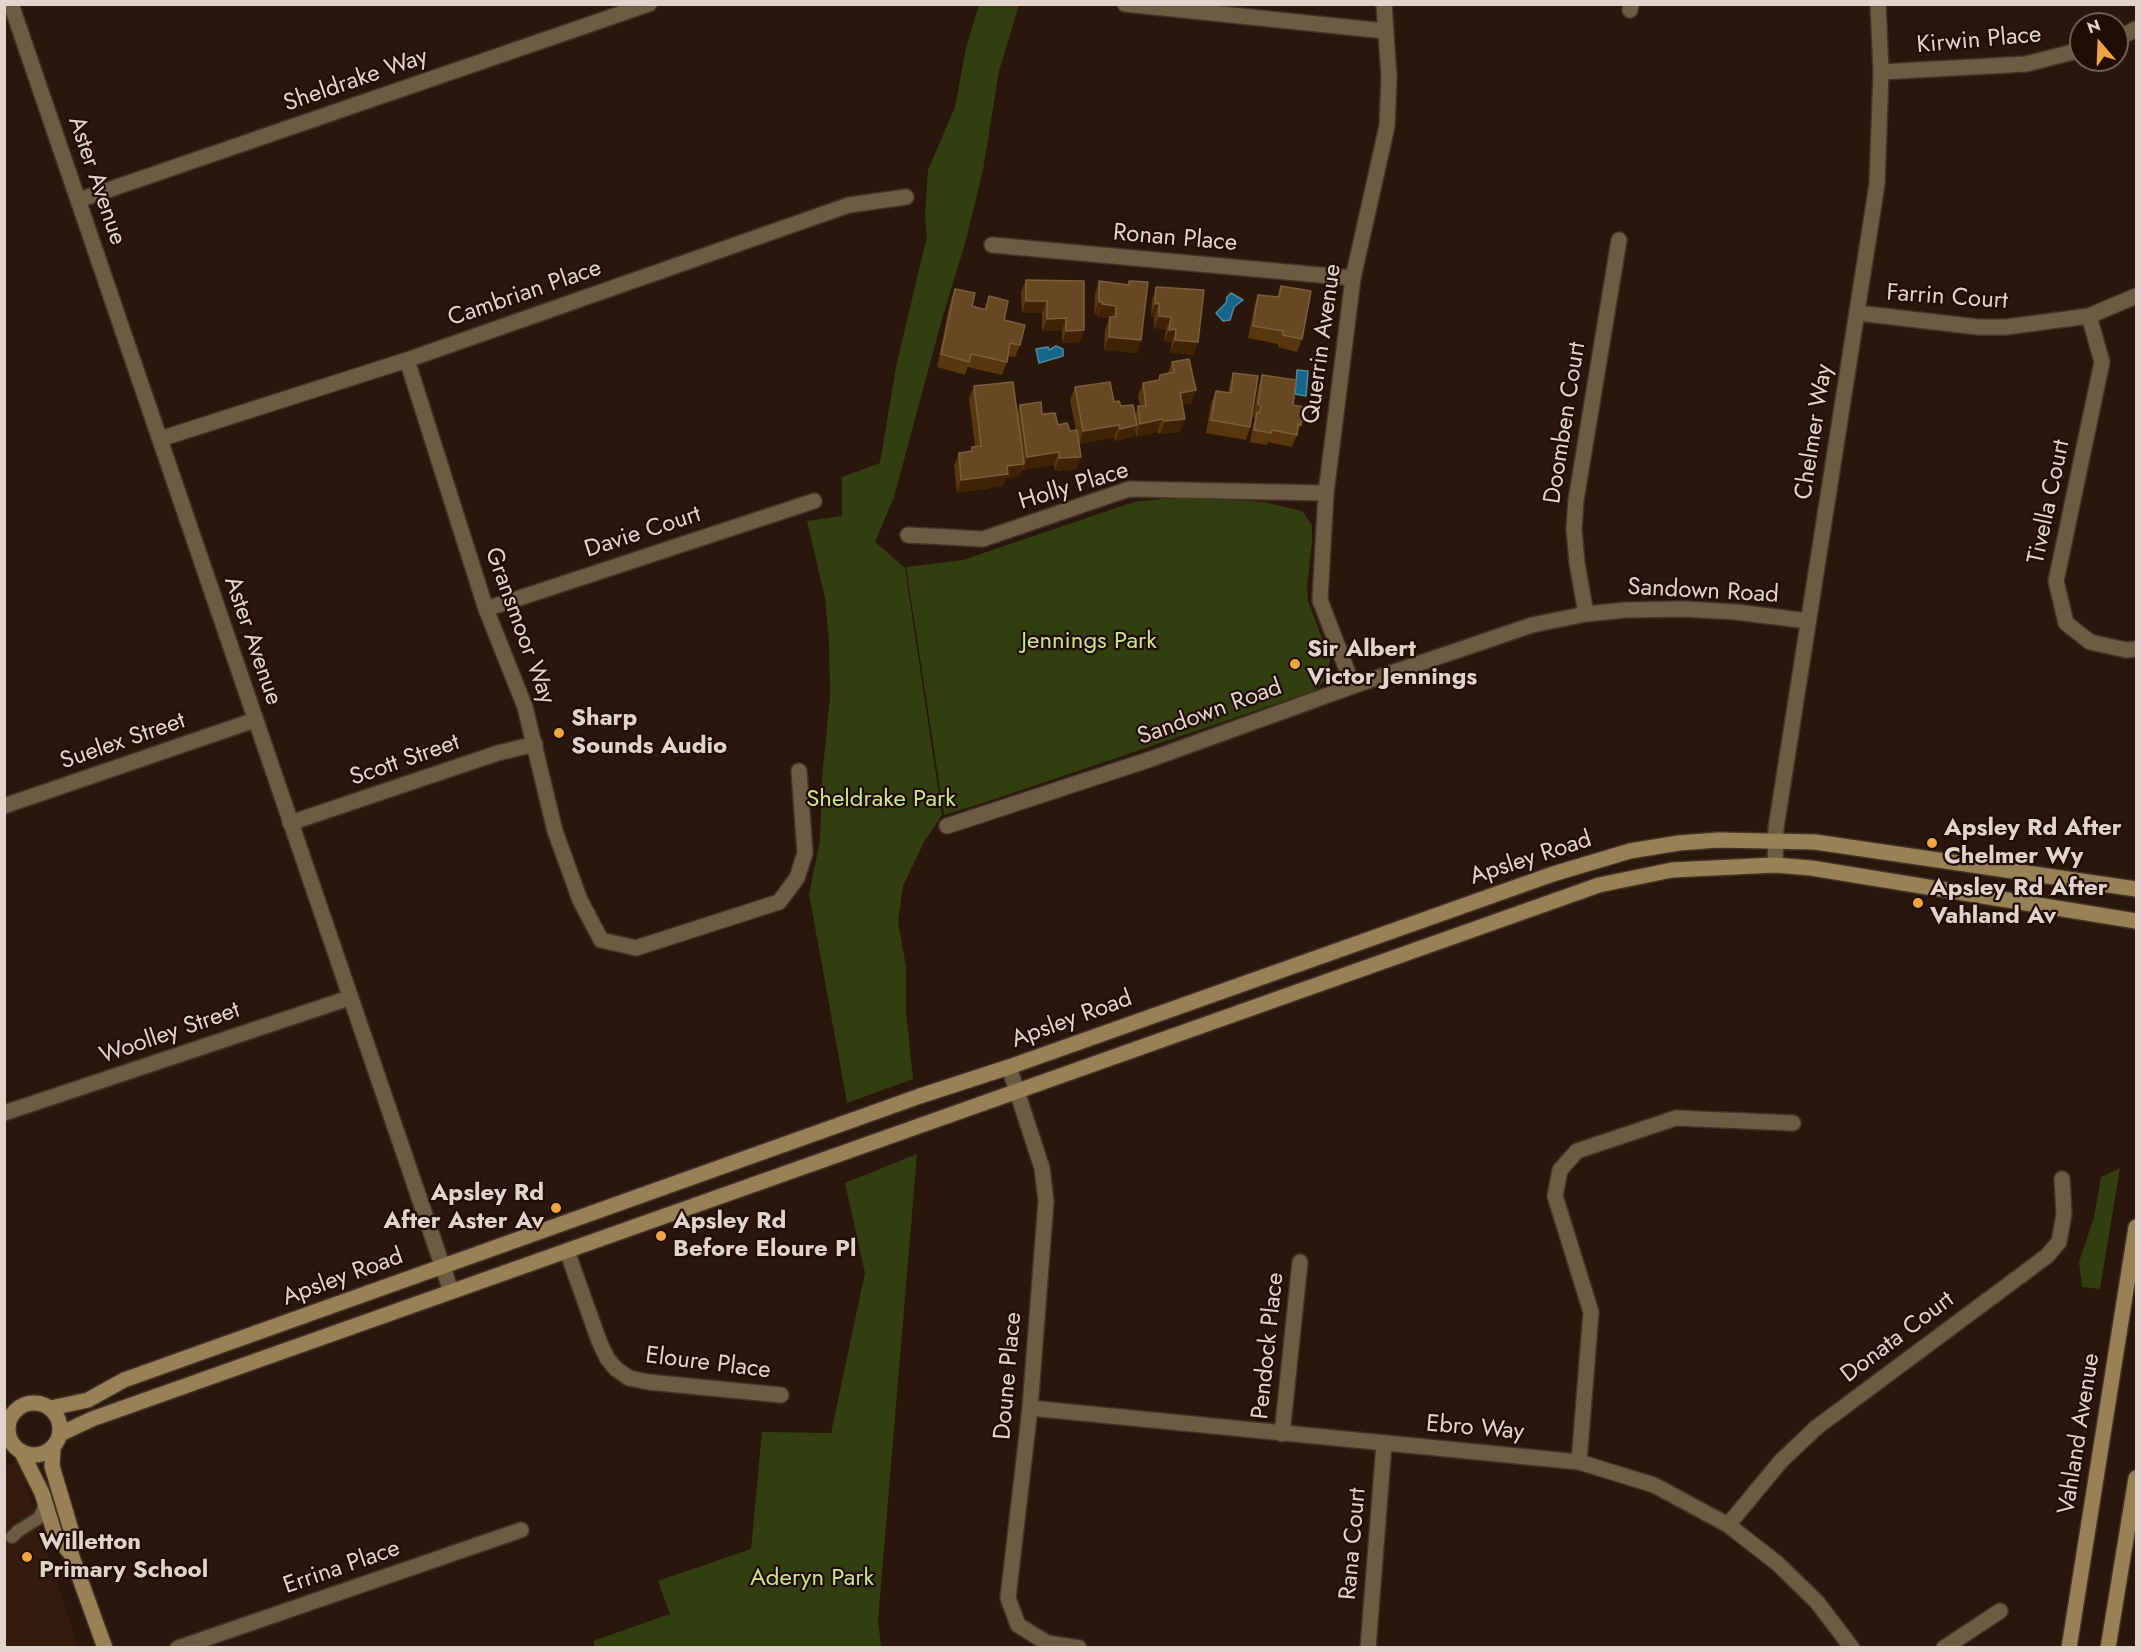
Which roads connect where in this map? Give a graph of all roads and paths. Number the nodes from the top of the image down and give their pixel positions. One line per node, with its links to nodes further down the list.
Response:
1 (11, 4): 10 (street, Aster Avenue)
2 (649, 4): 10 (street, Sheldrake Way)
3 (1125, 4): 6 (street)
4 (1384, 4): 6 (street, Querrin Avenue)
5 (1878, 4): 8 (street, Chelmer Way)
6 (1385, 31): 13 (street, Querrin Avenue)
7 (2069, 53): 8 (street, Kirwin Place)
8 (1881, 72): 15 (street, Chelmer Way)
9 (906, 196): 17 (street, Cambrian Place)
10 (79, 200): 18 (street, Aster Avenue)
11 (1619, 240): 23 (street, Doomben Court)
12 (992, 245): 13 (street, Ronan Place)
13 (1353, 278): 19 (street, Querrin Avenue)
14 (2136, 296): 16 (street, Farrin Court)
15 (1858, 313): 16 (street, Farrin Court); 24 (street, Chelmer Way)
16 (2089, 316): 25 (street, Tivella Court)
17 (407, 360): 18 (street, Cambrian Place); 22 (street, Gransmoor Way)
18 (160, 439): 27 (street, Aster Avenue)
19 (1326, 493): 21 (street, Holly Place); 26 (street, Querrin Avenue)
20 (814, 501): 22 (street, Davie Court)
21 (908, 535)
22 (486, 609): 28 (street, Gransmoor Way)
23 (1586, 614): 24 (street, Sandown Road); 26 (street, Sandown Road)
24 (1808, 621): 33 (street, Chelmer Way)
25 (2136, 649)
26 (1353, 686): 32 (street, Sandown Road)
27 (255, 720): 30 (street, Suelex Street); 31 (street, Aster Avenue)
28 (535, 744): 29 (street, Gransmoor Way); 31 (street, Scott Street)
29 (799, 771)
30 (4, 806)
31 (290, 823): 37 (street, Aster Avenue)
32 (947, 826)
33 (1776, 840): 34 (street, Chelmer Way); 35 (main road, Apsley Road); 38 (main road, Apsley Road)
34 (1774, 865): 36 (main road, Apsley Road); 39 (main road, Apsley Road)
35 (2136, 889)
36 (2136, 921)
37 (350, 998): 40 (street, Woolley Street); 46 (street, Aster Avenue)
38 (1009, 1067): 39 (street, Doune Place); 46 (main road, Apsley Road)
39 (1017, 1091): 44 (main road, Apsley Road); 50 (street, Doune Place)
40 (4, 1113)
41 (1793, 1123): 57 (street)
42 (2062, 1179): 60 (street, Donata Court)
43 (2136, 1227): 71 (main road, Vahland Avenue)
44 (567, 1251): 47 (main road, Apsley Road); 48 (street, Eloure Place)
45 (1300, 1263): 53 (street, Pendock Place)
46 (442, 1267): 47 (street, Aster Avenue); 49 (main road, Apsley Road)
47 (451, 1291): 52 (main road, Apsley Road)
48 (781, 1395)
49 (51, 1408): 51 (main road, Apsley Road); 52 (main road)
50 (1030, 1408): 53 (street, Ebro Way); 67 (street, Doune Place)
51 (7, 1422): 56 (main road, Apsley Road)
52 (60, 1434): 55 (main road)
53 (1282, 1434): 54 (street, Ebro Way)
54 (1384, 1444): 57 (street, Ebro Way); 68 (street, Rana Court)
55 (52, 1448): 56 (main road); 63 (main road)
56 (14, 1449): 59 (main road, Apsley Road)
57 (1579, 1462): 60 (street, Ebro Way)
58 (2136, 1478): 72 (main road)
59 (44, 1500): 62 (lane); 63 (main road, Apsley Road)
60 (1728, 1525): 69 (street, Ebro Way)
61 (521, 1530): 66 (street, Errina Place)
62 (12, 1537)
63 (71, 1554): 65 (main road)
64 (2000, 1611): 70 (street)
65 (105, 1647)
66 (178, 1647)
67 (1079, 1647)
68 (1368, 1647)
69 (1852, 1647)
70 (1944, 1647)
71 (2069, 1647)
72 (2108, 1647)

